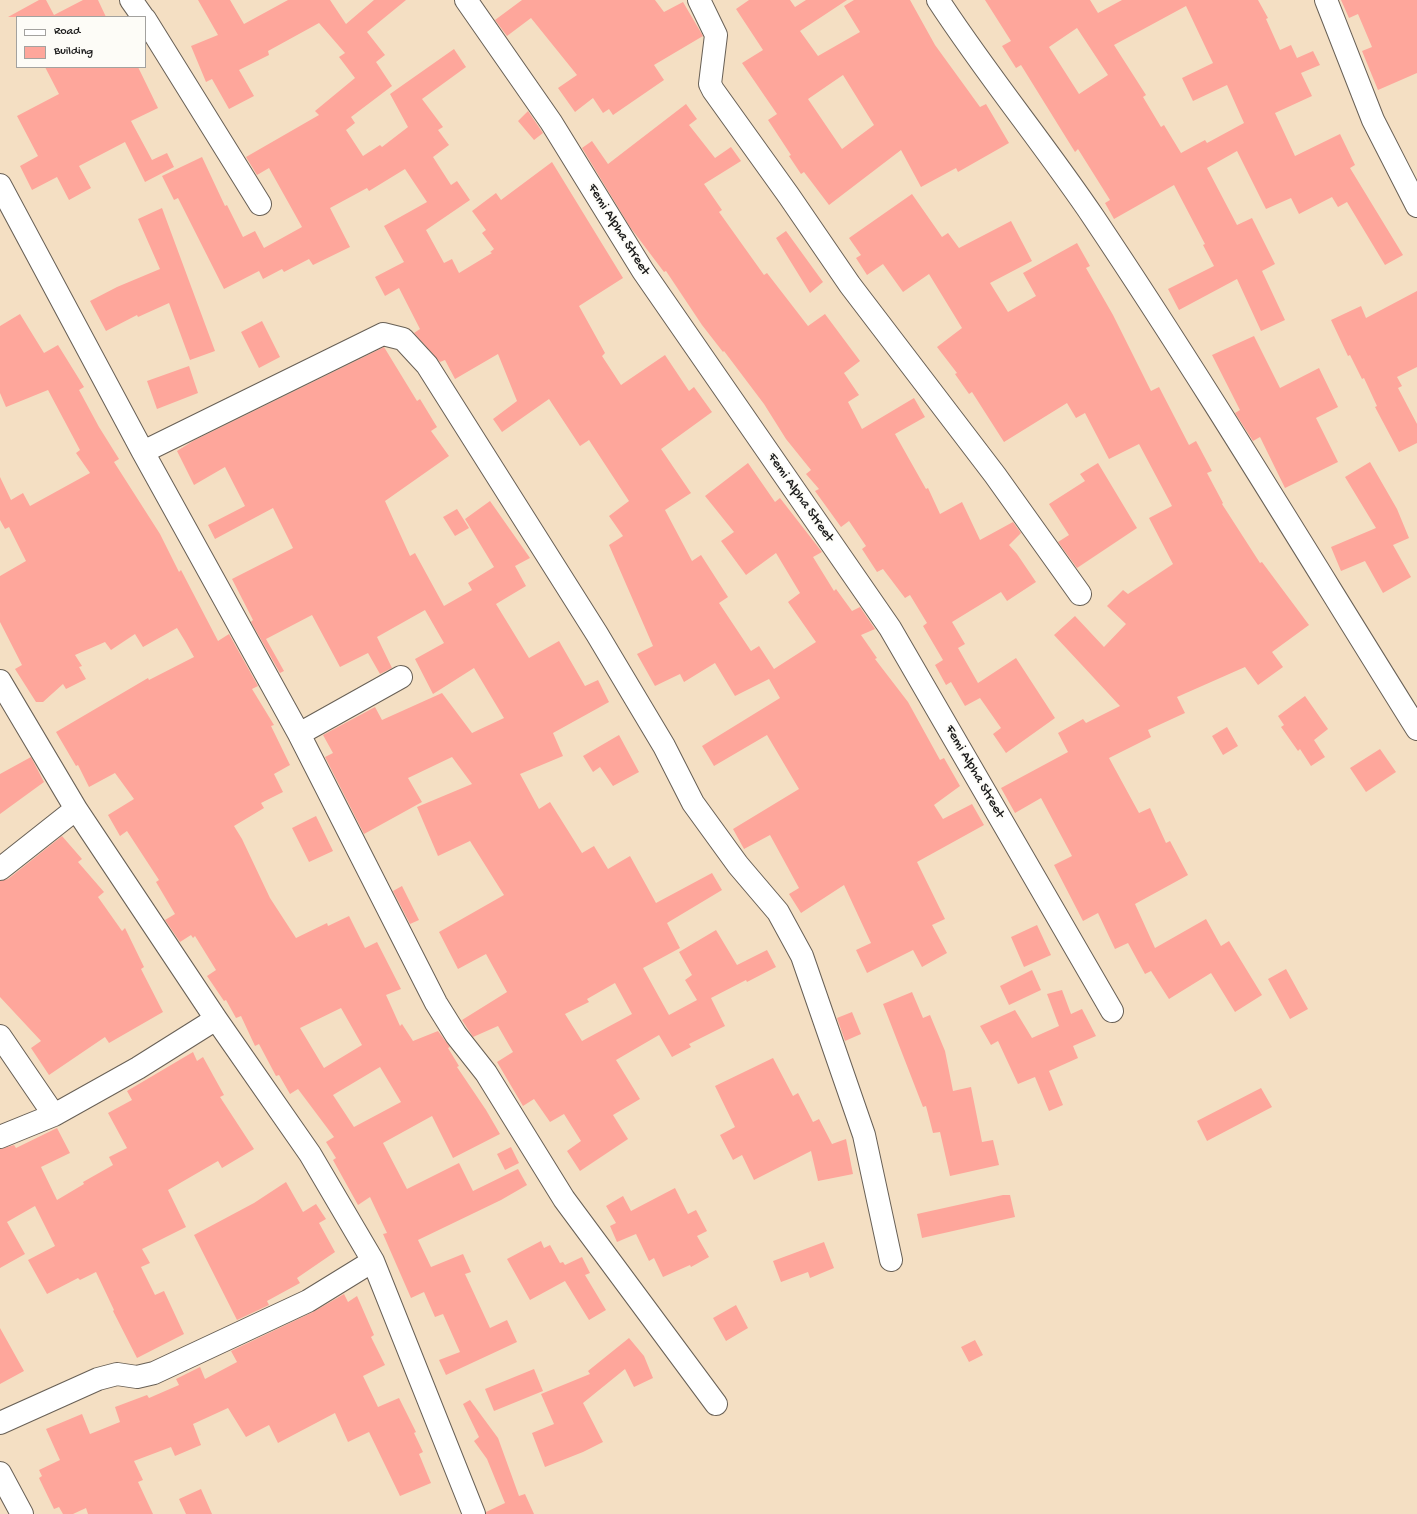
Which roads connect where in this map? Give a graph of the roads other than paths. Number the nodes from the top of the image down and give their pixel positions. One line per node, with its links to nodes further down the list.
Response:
1 (131, 0): 6 (street)
2 (466, 0): 19 (street, Femi Alpha Street)
3 (699, 0): 12 (street)
4 (938, 0): 15 (street)
5 (1326, 0): 10 (street)
6 (143, 16)
7 (146, 21): 9 (street)
8 (0, 185): 11 (street)
9 (260, 204)
10 (1417, 206)
11 (143, 452): 16 (street); 24 (street)
12 (1080, 594)
13 (401, 677): 16 (street)
14 (0, 681): 17 (street)
15 (1417, 729)
16 (299, 734): 26 (street)
17 (76, 809): 18 (street); 20 (street)
18 (0, 869)
19 (1112, 1011)
20 (216, 1020): 22 (street); 25 (street)
21 (0, 1036): 22 (street)
22 (54, 1115): 23 (street)
23 (0, 1137)
24 (891, 1260)
25 (373, 1262): 27 (street); 30 (street)
26 (716, 1404)
27 (0, 1423)
28 (0, 1473): 29 (street)
29 (22, 1514)
30 (474, 1514)

